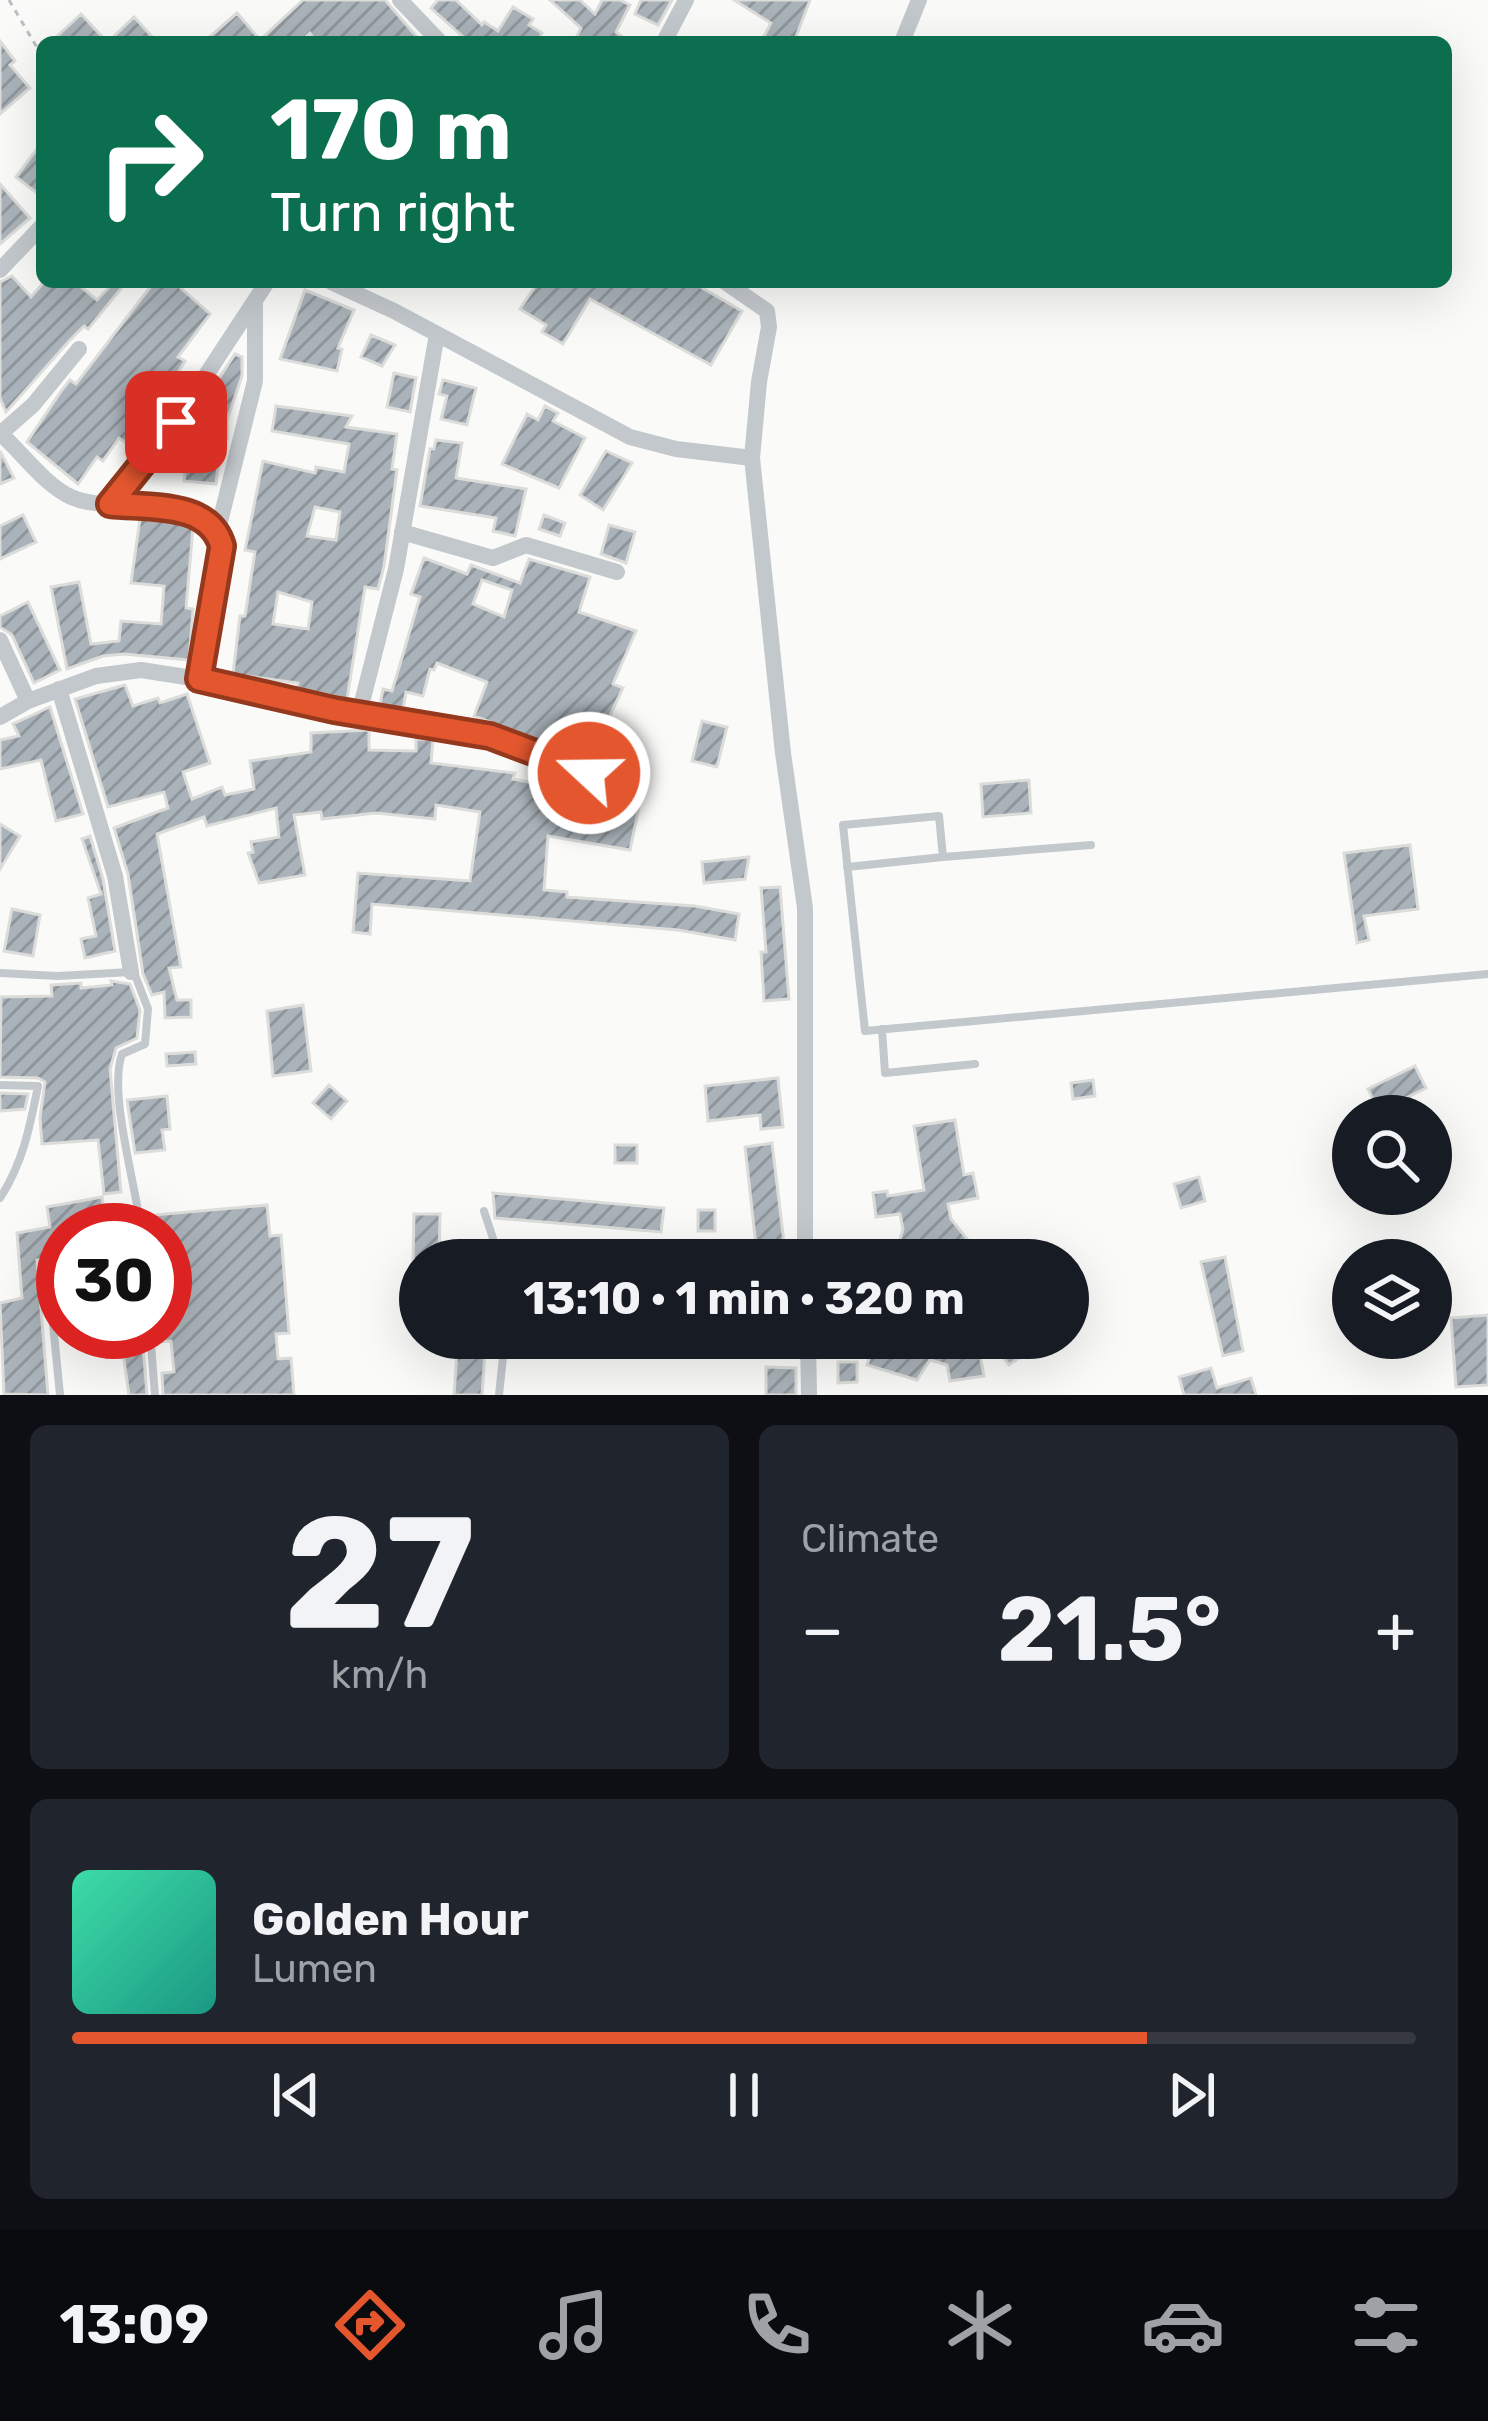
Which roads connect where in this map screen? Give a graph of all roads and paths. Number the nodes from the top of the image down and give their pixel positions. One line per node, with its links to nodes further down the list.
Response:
1 (9, 0): 8 (path)
2 (400, 0): 5 (street)
3 (686, 0): 6 (street)
4 (919, 0): 7 (street)
5 (432, 36)
6 (667, 36)
7 (904, 36)
8 (36, 46)
9 (36, 232): 10 (street)
10 (0, 271)
11 (263, 288): 14 (street)
12 (343, 288): 15 (street)
13 (734, 288): 18 (street)
14 (255, 302): 19 (street); 20 (street)
15 (437, 334): 18 (street); 21 (street)
16 (79, 349): 17 (street)
17 (1, 434): 19 (street)
18 (752, 458): 43 (street)
19 (110, 504): 20 (street)
20 (218, 530): 24 (street)
21 (402, 532): 22 (street); 27 (street)
22 (617, 572)
23 (0, 640): 26 (street)
24 (199, 679): 25 (street); 27 (street)
25 (59, 689): 26 (street); 33 (street)
26 (28, 701): 28 (street)
27 (359, 714): 29 (street)
28 (0, 717)
29 (589, 773)
30 (1091, 845): 31 (lane)
31 (943, 857): 32 (lane); 32 (lane)
32 (848, 867): 36 (lane)
33 (131, 972): 34 (lane); 40 (lane)
34 (0, 973)
35 (1488, 974): 36 (lane)
36 (881, 1029): 37 (lane)
37 (975, 1064)
38 (0, 1085): 39 (lane)
39 (0, 1198)
40 (138, 1203)
41 (484, 1211): 42 (lane)
42 (493, 1239)
43 (805, 1239)
44 (56, 1359): 48 (lane)
45 (152, 1359): 49 (lane)
46 (503, 1359): 50 (lane)
47 (808, 1359): 51 (street)
48 (60, 1395)
49 (155, 1395)
50 (499, 1395)
51 (809, 1395)

